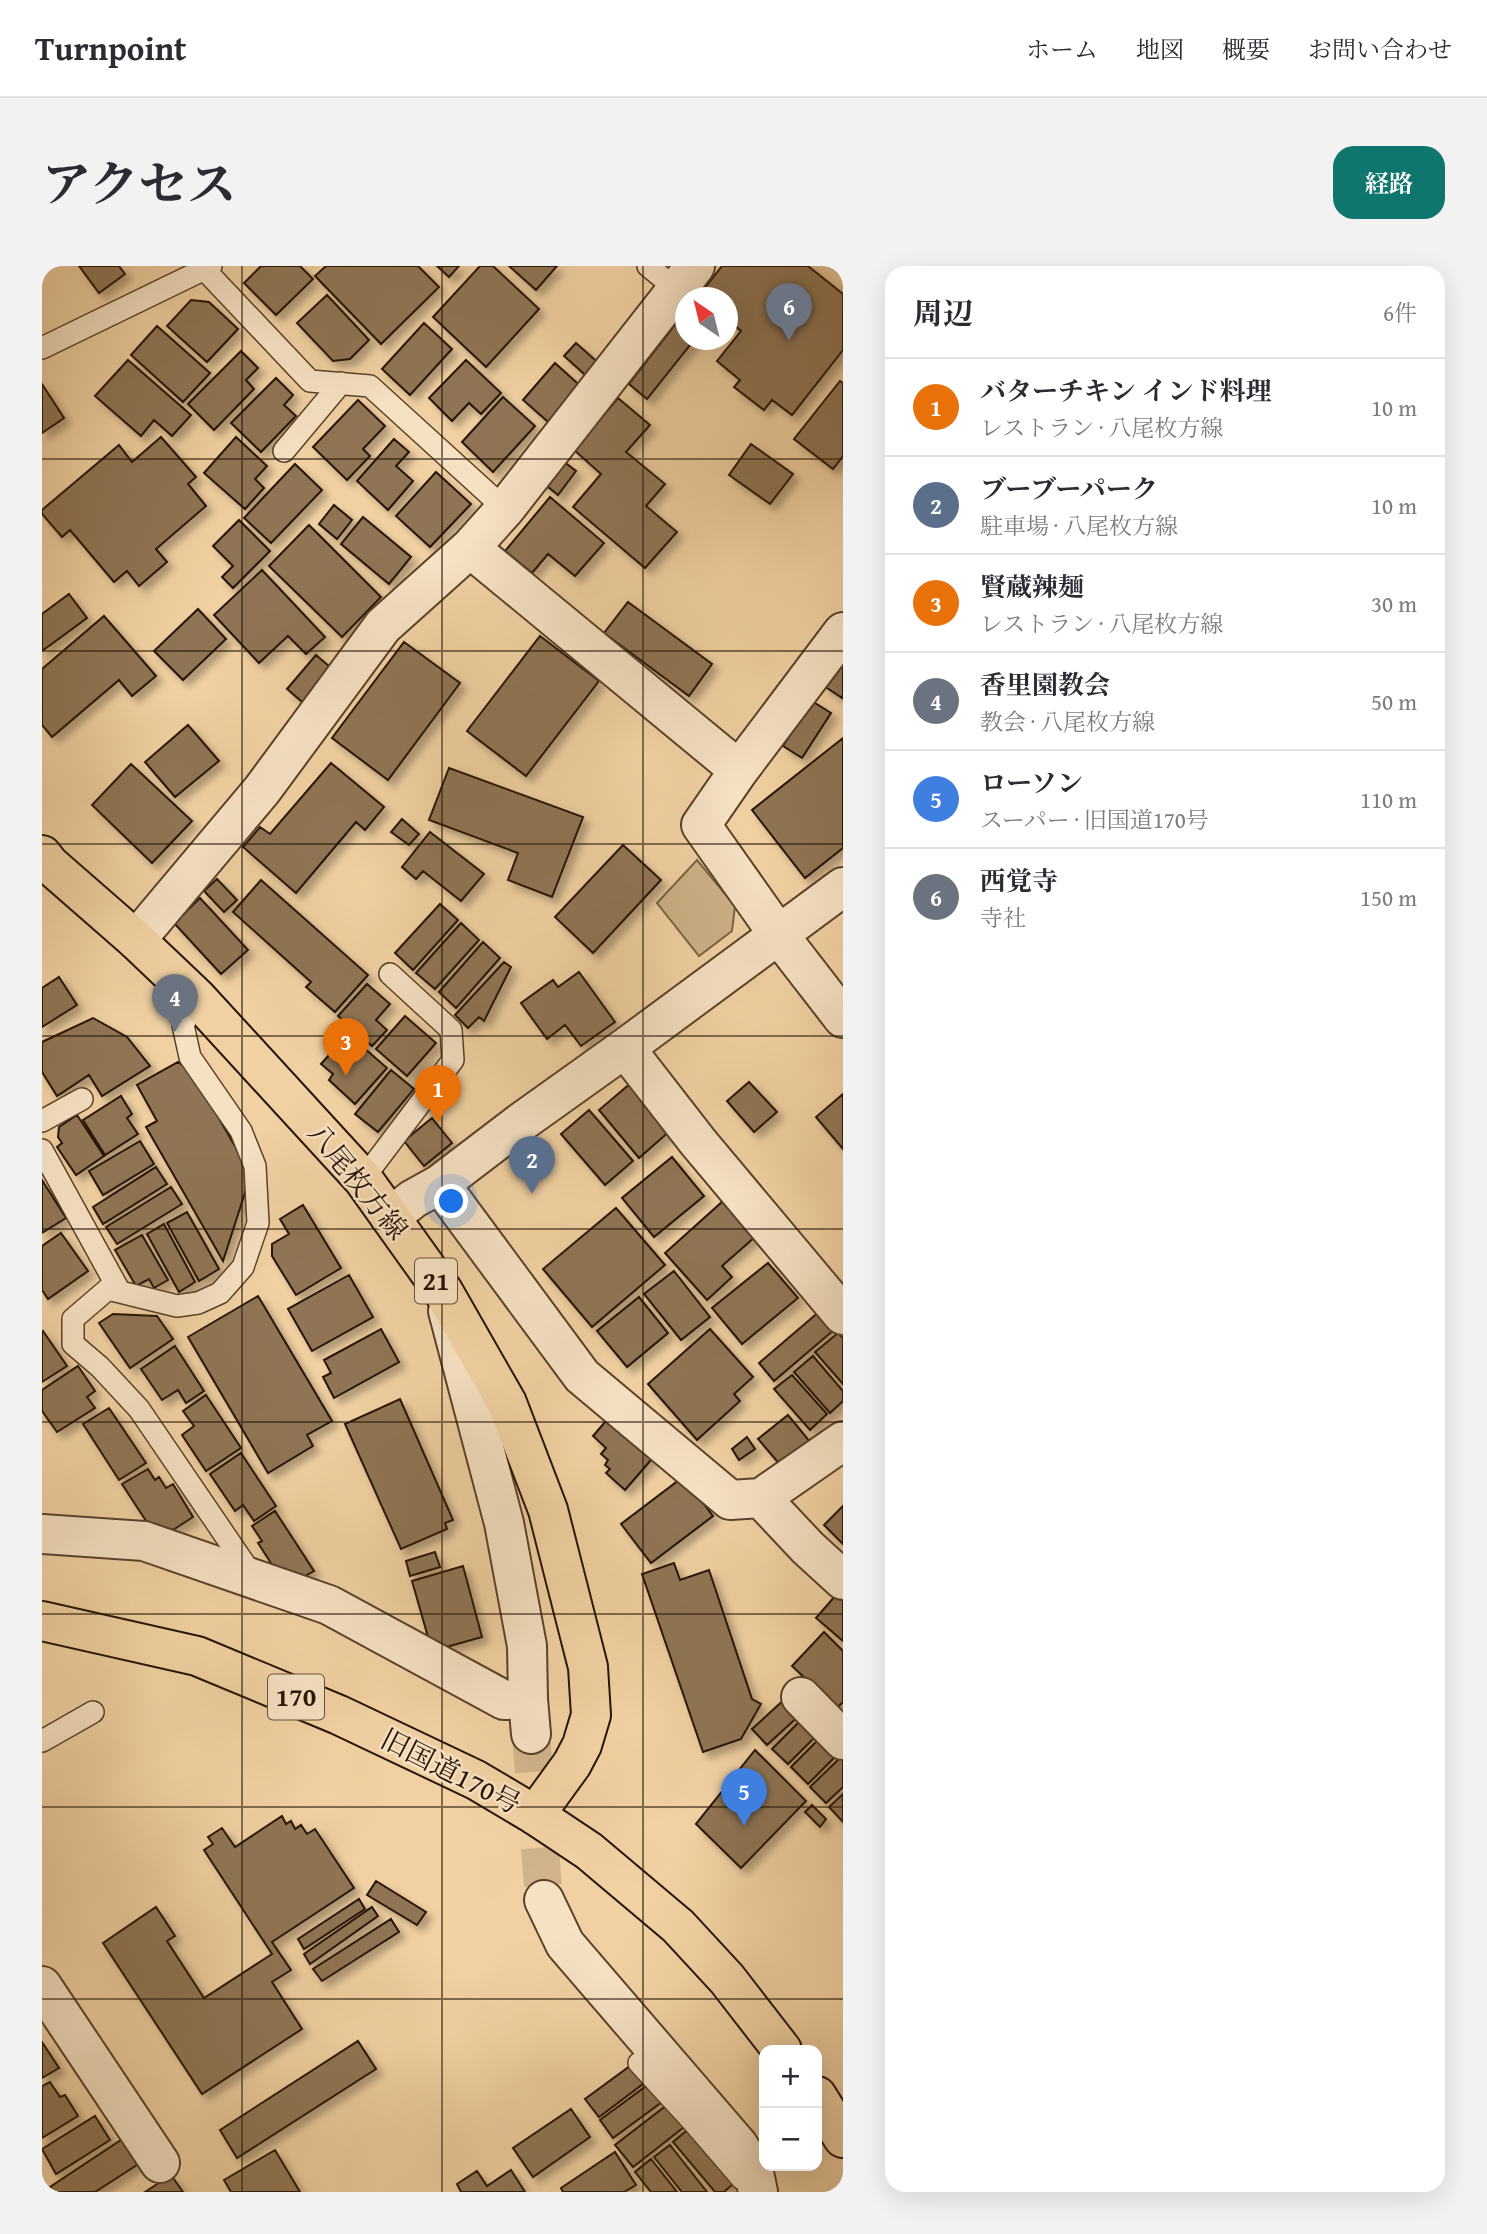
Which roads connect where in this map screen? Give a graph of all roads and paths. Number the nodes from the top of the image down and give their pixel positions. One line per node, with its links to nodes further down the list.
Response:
1 (207, 268): 3 (lane); 4 (lane)
2 (673, 274): 6 (street)
3 (42, 348)
4 (341, 383): 5 (lane); 6 (lane)
5 (284, 451)
6 (505, 509): 7 (street)
7 (470, 548): 9 (street); 13 (street)
8 (843, 632): 9 (street)
9 (739, 770): 12 (street)
10 (42, 855): 13 (main road, 八尾枚方線 / 21)
11 (843, 887): 12 (street)
12 (778, 934): 16 (street); 17 (street)
13 (136, 940): 15 (main road, 八尾枚方線 / 21)
14 (390, 974): 21 (lane)
15 (197, 998): 21 (main road, 八尾枚方線 / 21); 25 (lane)
16 (843, 1018)
17 (625, 1048): 22 (street); 26 (street)
18 (82, 1099): 19 (lane)
19 (42, 1121)
20 (42, 1150): 25 (lane)
21 (363, 1179): 23 (main road, 八尾枚方線 / 21)
22 (440, 1184): 23 (street); 28 (street)
23 (390, 1217): 24 (main road, 八尾枚方線 / 21)
24 (443, 1291): 30 (street); 37 (main road, 八尾枚方線 / 21)
25 (120, 1292): 30 (lane)
26 (843, 1315)
27 (843, 1441): 28 (street)
28 (761, 1498): 31 (street)
29 (42, 1534): 30 (street)
30 (256, 1580)
31 (843, 1580)
32 (42, 1621): 37 (main road, 旧国道170号 / 170)
33 (801, 1697): 35 (street)
34 (93, 1712): 36 (lane)
35 (843, 1740)
36 (42, 1741)
37 (535, 1815): 40 (main road, 旧国道170号 / 170)
38 (544, 1900): 46 (street)
39 (42, 1986): 44 (street)
40 (778, 2045)
41 (639, 2063): 45 (lane)
42 (822, 2104): 43 (main road)
43 (843, 2138)
44 (160, 2163)
45 (753, 2192)
46 (758, 2192)

